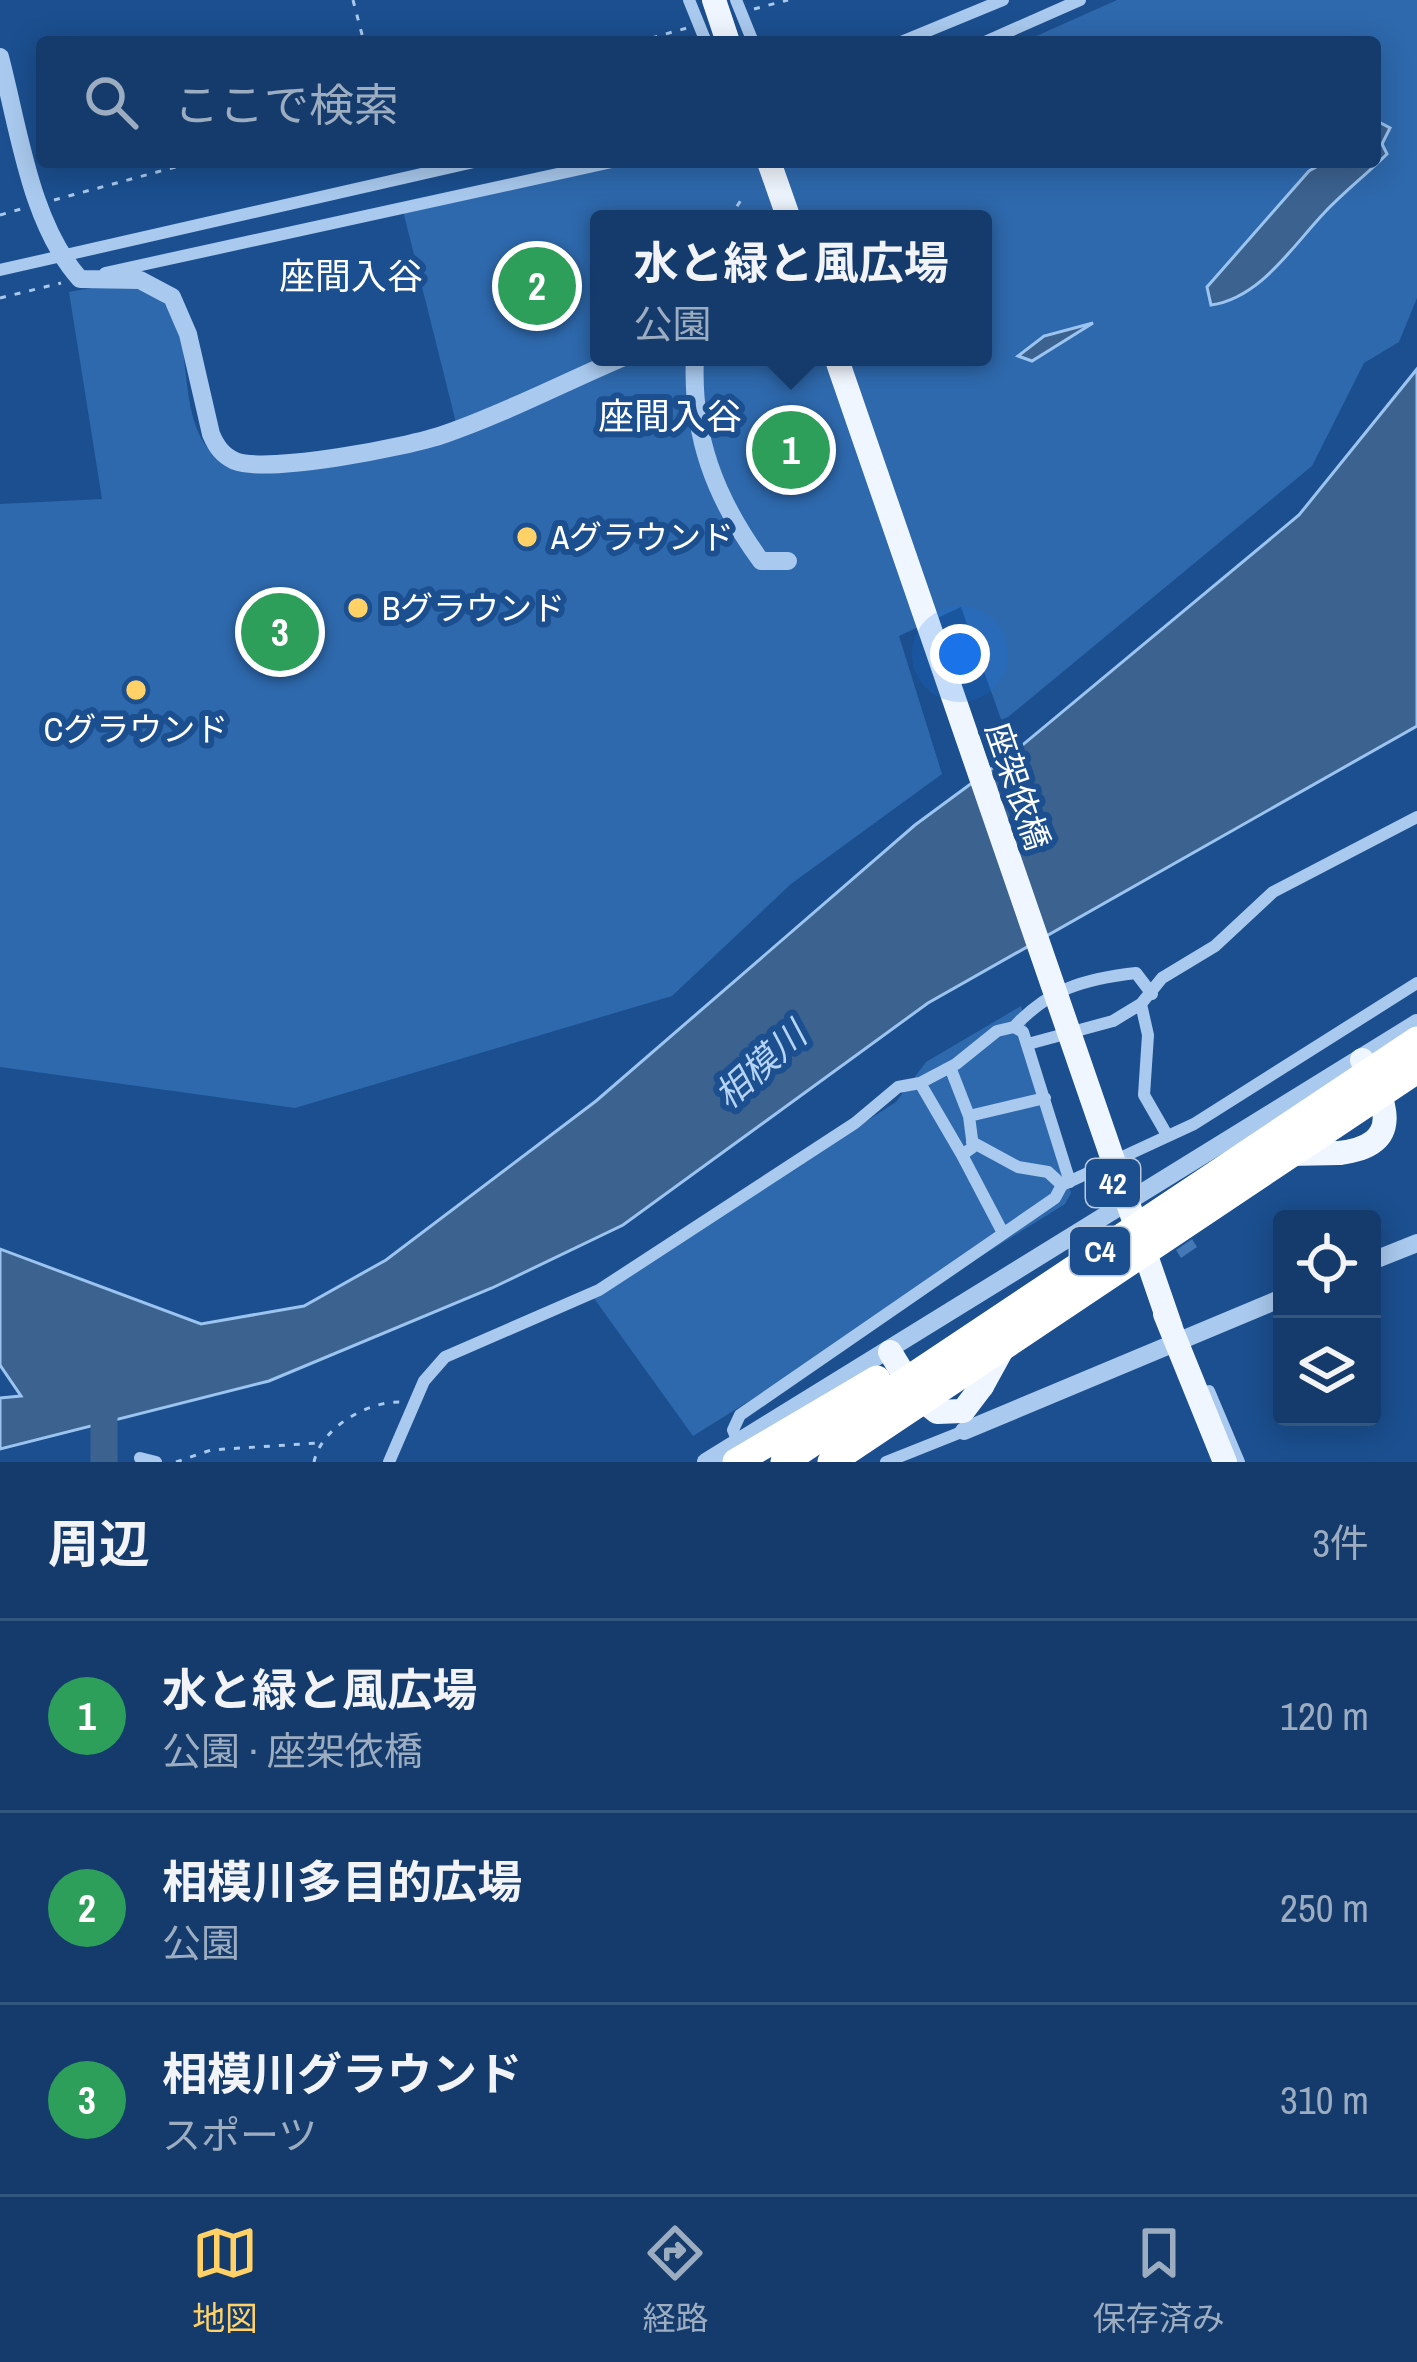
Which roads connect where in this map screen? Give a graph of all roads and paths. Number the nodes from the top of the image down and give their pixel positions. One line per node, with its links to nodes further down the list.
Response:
1 (353, 0): 8 (path)
2 (689, 0): 9 (street)
3 (715, 0): 10 (main road, bridge)
4 (788, 0): 7 (path)
5 (1003, 0): 12 (street)
6 (1080, 0): 13 (street)
7 (739, 6): 11 (street)
8 (362, 36)
9 (704, 36)
10 (726, 36)
11 (751, 36)
12 (916, 36)
13 (999, 36)
14 (0, 58): 20 (street)
15 (172, 168): 20 (path)
16 (448, 168): 24 (street)
17 (585, 168): 26 (street)
18 (771, 168): 22 (main road)
19 (741, 200): 21 (path)
20 (40, 204): 23 (path); 24 (street)
21 (735, 210)
22 (785, 210)
23 (0, 215)
24 (60, 255): 25 (street); 26 (street)
25 (0, 270)
26 (80, 279): 27 (path); 28 (street)
27 (0, 298)
28 (603, 366)
29 (695, 366): 31 (street)
30 (839, 366): 51 (main road, 座架依橋 / 42, bridge)
31 (788, 562)
32 (1417, 817): 34 (street)
33 (1417, 983): 45 (street)
34 (1147, 999): 36 (street); 38 (street); 45 (street)
35 (1417, 1023): 39 (street)
36 (1014, 1027): 38 (street); 40 (street)
37 (1417, 1040): 52 (highway, C4, bridge)
38 (1028, 1044): 43 (street)
39 (1362, 1060): 49 (street); 51 (main road, bridge)
40 (950, 1067): 42 (street); 44 (street)
41 (1417, 1070): 56 (highway, C4, bridge)
42 (920, 1083): 47 (street); 59 (street)
43 (1046, 1098): 44 (street); 48 (street)
44 (969, 1116): 46 (street)
45 (1167, 1136): 48 (street)
46 (972, 1142): 47 (street); 48 (street)
47 (962, 1155): 50 (street)
48 (1066, 1184): 50 (street)
49 (1127, 1205): 57 (street); 58 (street)
50 (1003, 1233): 62 (street)
51 (1136, 1233): 57 (main road, 座架依橋 / 42, bridge); 58 (main road, bridge)
52 (1104, 1248): 62 (highway, bridge); 69 (highway, C4, bridge)
53 (1415, 1248): 54 (street)
54 (1381, 1258)
55 (1273, 1301): 57 (street)
56 (1062, 1306): 70 (highway, C4, bridge); 71 (highway, bridge)
57 (1176, 1336): 60 (street); 73 (main road, 座架依橋 / 42, bridge); 74 (street)
58 (890, 1352): 62 (street)
59 (415, 1402): 61 (path); 67 (street)
60 (964, 1431): 72 (street)
61 (318, 1443): 65 (path); 66 (path)
62 (738, 1453): 68 (street)
63 (140, 1458): 64 (street)
64 (156, 1462)
65 (176, 1462)
66 (314, 1462)
67 (389, 1462)
68 (706, 1462)
69 (784, 1462)
70 (831, 1462)
71 (857, 1462)
72 (886, 1462)
73 (1222, 1462)
74 (1239, 1462)

